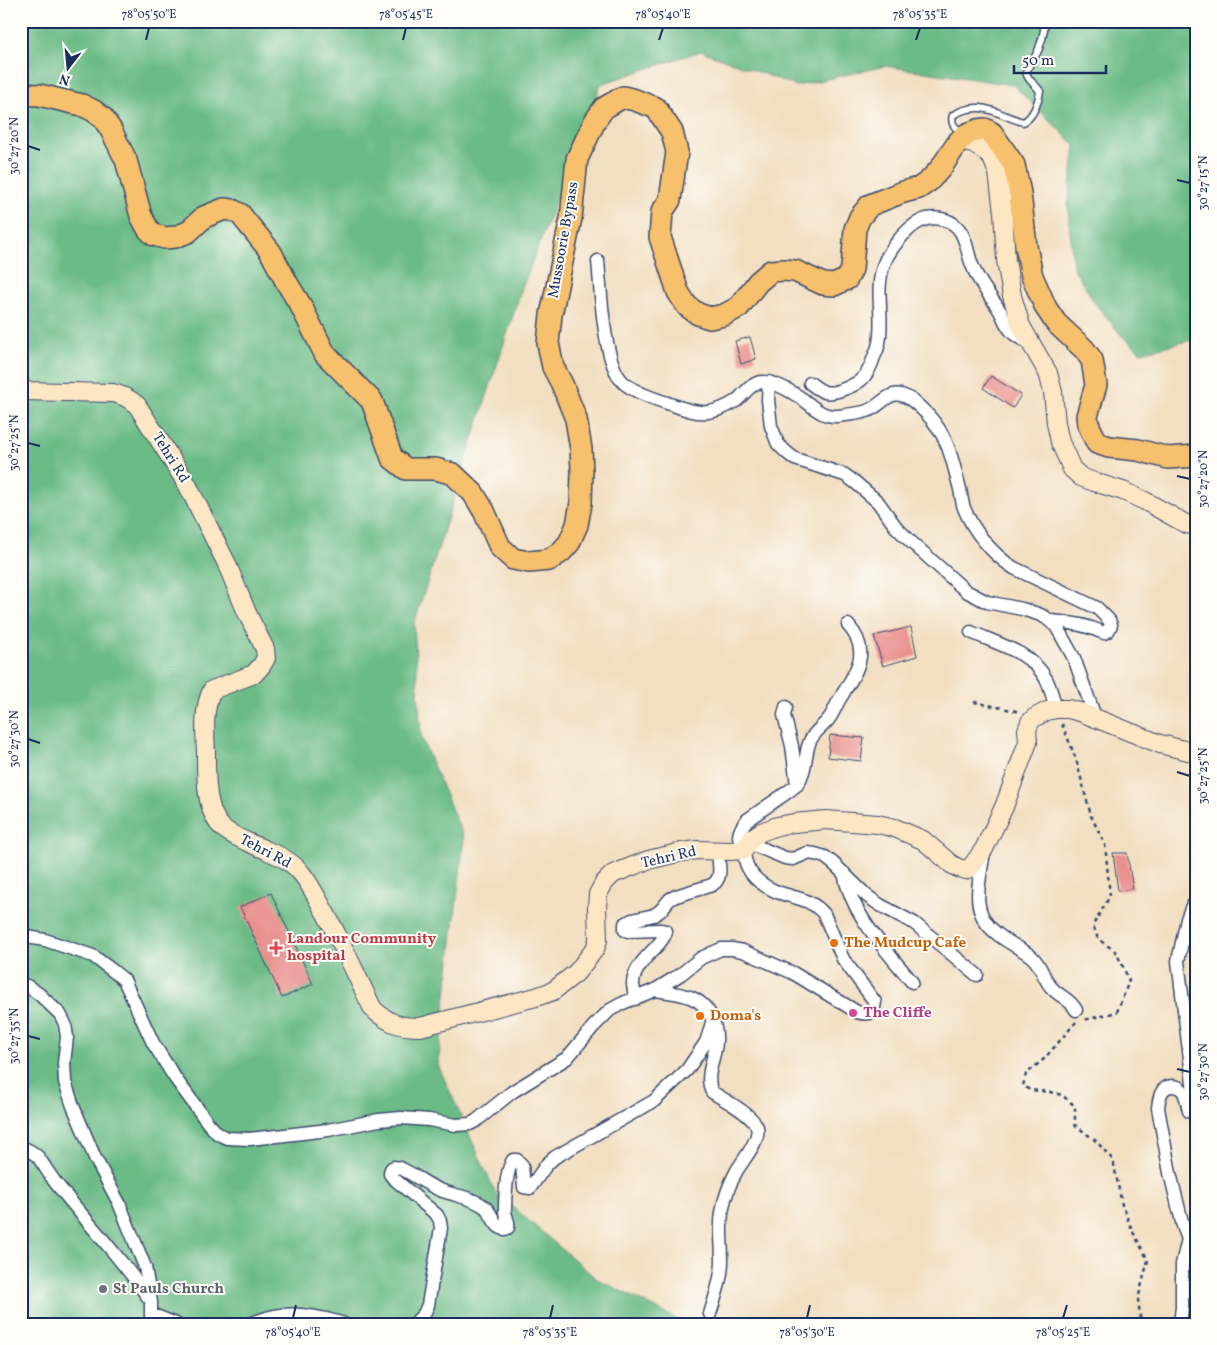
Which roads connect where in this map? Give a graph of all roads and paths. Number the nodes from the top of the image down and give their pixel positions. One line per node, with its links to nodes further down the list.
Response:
1 (1045, 21): 3 (lane)
2 (21, 94): 3 (highway, Mussoorie Bypass)
3 (963, 137): 5 (street); 9 (highway)
4 (598, 261): 6 (street)
5 (1030, 343): 7 (street); 10 (street)
6 (769, 382): 11 (street); 11 (street)
7 (810, 384)
8 (21, 391): 22 (street, Tehri Rd)
9 (1196, 456)
10 (1196, 526)
11 (1051, 621): 17 (street)
12 (848, 625): 19 (street)
13 (971, 632): 16 (street)
14 (974, 702): 16 (path)
15 (786, 707): 19 (street)
16 (1051, 710): 17 (street); 21 (street); 40 (path)
17 (1095, 717): 18 (street)
18 (1196, 753)
19 (797, 785): 20 (street)
20 (746, 846): 21 (street); 22 (street, Tehri Rd); 23 (street); 29 (street)
21 (984, 849): 31 (street)
22 (718, 851): 30 (street)
23 (844, 873): 26 (street); 27 (street)
24 (1196, 902): 41 (street)
25 (21, 936): 30 (street)
26 (977, 975)
27 (912, 982)
28 (21, 984): 34 (street)
29 (655, 990): 30 (street); 32 (street)
30 (635, 999)
31 (1076, 1010)
32 (713, 1019): 35 (street); 39 (street)
33 (21, 1147): 34 (street)
34 (151, 1313): 36 (street)
35 (710, 1314)
36 (176, 1324)
37 (250, 1324): 38 (street)
38 (344, 1324)
39 (414, 1324)
40 (1141, 1324)
41 (1180, 1324)

